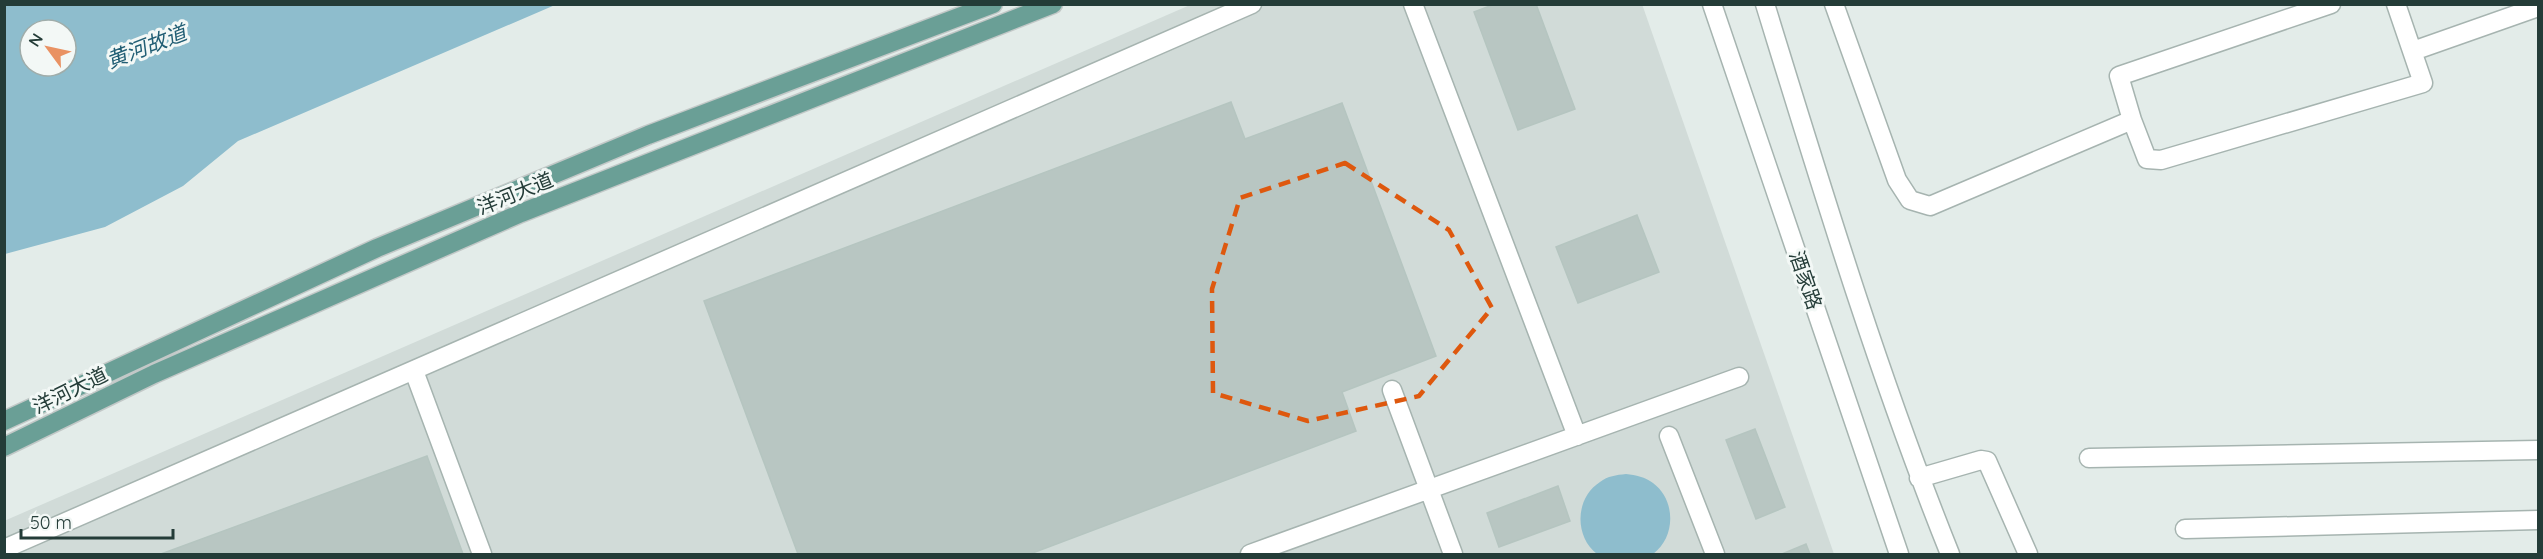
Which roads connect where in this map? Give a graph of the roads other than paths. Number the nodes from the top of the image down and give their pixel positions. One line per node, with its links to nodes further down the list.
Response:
1 (993, 4): 16 (main road, 洋河大道)
2 (1053, 4): 19 (main road, 洋河大道)
3 (1252, 4): 13 (street)
4 (1413, 4): 17 (street)
5 (1712, 4): 31 (street, 酒家路)
6 (1765, 4): 22 (street)
7 (1834, 4): 12 (street)
8 (2331, 4): 12 (street)
9 (2396, 4): 11 (street)
10 (2538, 7): 11 (street)
11 (2413, 51): 12 (street)
12 (2132, 120)
13 (414, 370): 26 (street); 27 (street)
14 (1739, 376): 17 (street)
15 (1392, 390): 23 (street)
16 (4, 421)
17 (1577, 436): 23 (street)
18 (1669, 436): 30 (street)
19 (4, 447)
20 (2538, 450): 21 (street)
21 (2089, 458)
22 (1919, 478): 32 (street); 33 (street)
23 (1428, 489): 28 (street); 29 (street)
24 (2538, 520): 25 (street)
25 (2185, 529)
26 (4, 549)
27 (482, 555)
28 (1251, 555)
29 (1453, 555)
30 (1715, 555)
31 (1899, 555)
32 (1950, 555)
33 (2028, 555)

